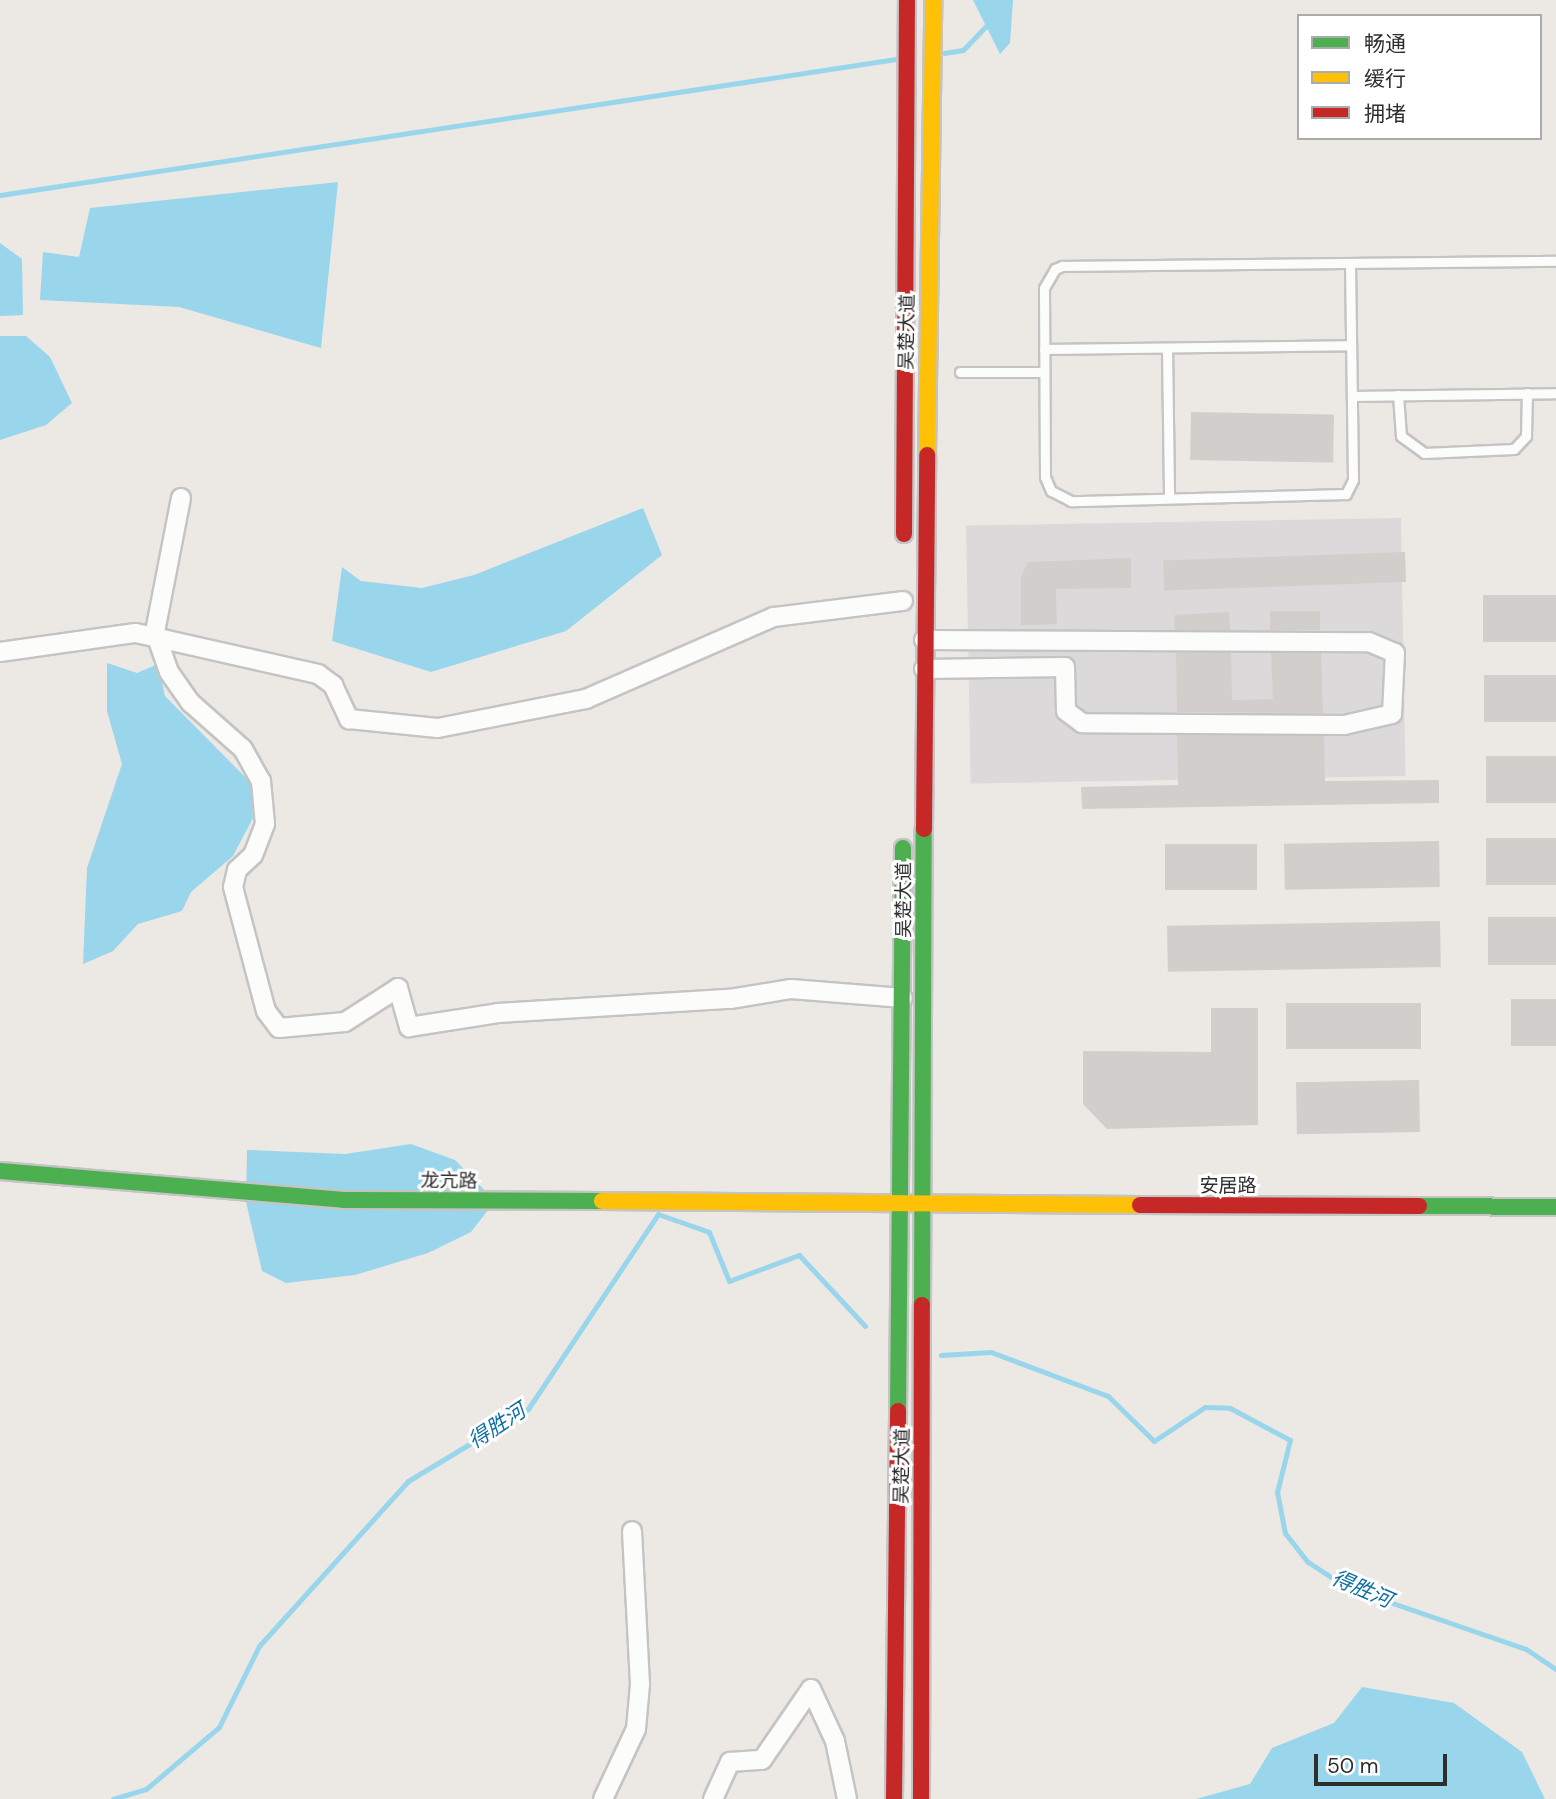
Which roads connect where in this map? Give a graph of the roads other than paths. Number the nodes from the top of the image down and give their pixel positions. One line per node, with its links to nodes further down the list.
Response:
1 (907, 0): 16 (main road, 吴楚大道)
2 (933, 6): 19 (main road, 吴楚大道)
3 (1556, 261): 4 (lane)
4 (1350, 263): 5 (lane); 7 (lane)
5 (1351, 345): 6 (lane); 13 (lane)
6 (1167, 348): 7 (lane); 15 (lane)
7 (1044, 349): 9 (lane)
8 (960, 372): 9 (lane)
9 (1044, 372): 15 (lane)
10 (1527, 393): 11 (lane); 12 (lane); 12 (lane)
11 (1556, 393)
12 (1398, 395): 13 (lane)
13 (1352, 396): 15 (lane)
14 (181, 498): 18 (street)
15 (1169, 498)
16 (904, 546)
17 (903, 601): 18 (street)
18 (157, 638): 20 (street); 23 (street)
19 (924, 640): 21 (main road, 吴楚大道); 21 (street)
20 (0, 652)
21 (924, 669): 26 (main road, 吴楚大道)
22 (903, 834): 23 (main road, 吴楚大道)
23 (903, 998): 25 (main road, 吴楚大道)
24 (0, 1171): 25 (main road, 龙亢路)
25 (899, 1206): 26 (main road, 安居路); 32 (main road, 吴楚大道)
26 (926, 1207): 27 (main road, 安居路); 33 (main road, 吴楚大道)
27 (1556, 1207)
28 (632, 1531): 29 (street)
29 (603, 1799)
30 (713, 1799): 31 (street)
31 (848, 1799)
32 (894, 1799)
33 (921, 1799)

